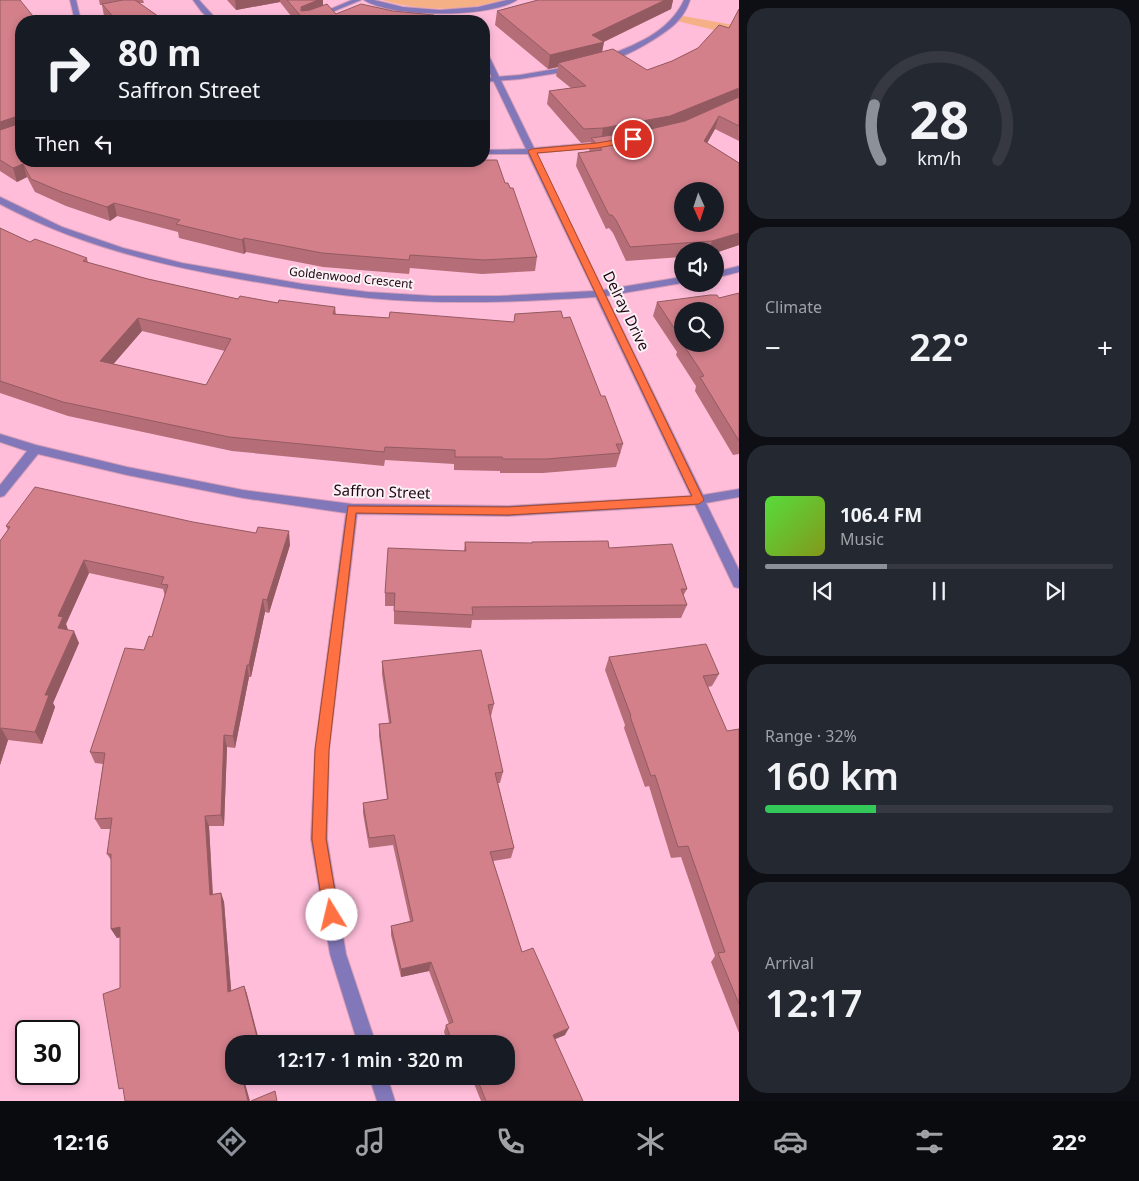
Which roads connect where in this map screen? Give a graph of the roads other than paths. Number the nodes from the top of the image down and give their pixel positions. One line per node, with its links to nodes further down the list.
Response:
1 (73, 0): 7 (street)
2 (196, 0): 8 (street)
3 (358, 0): 9 (street)
4 (367, 0): 5 (street)
5 (514, 0)
6 (687, 0): 10 (street)
7 (77, 15)
8 (208, 15)
9 (321, 15)
10 (598, 62)
11 (583, 66): 14 (street)
12 (490, 67): 14 (street, Delray Drive)
13 (490, 80): 14 (street)
14 (496, 80): 16 (street, Delray Drive)
15 (615, 142): 16 (street)
16 (532, 151): 17 (street); 22 (street, Delray Drive)
17 (490, 152)
18 (0, 200): 22 (street, Goldenwood Crescent)
19 (739, 269): 20 (street)
20 (724, 273)
21 (674, 281): 22 (street, Goldenwood Crescent)
22 (599, 293): 27 (street, Delray Drive)
23 (0, 438): 24 (street, Saffron Street)
24 (35, 449): 25 (street); 28 (street, Saffron Street)
25 (0, 493)
26 (739, 493): 27 (street, Saffron Street)
27 (699, 500): 28 (street, Saffron Street); 29 (street, Delray Drive)
28 (352, 509): 30 (street)
29 (739, 583)
30 (364, 1035)
31 (381, 1085): 32 (street)
32 (386, 1101)

